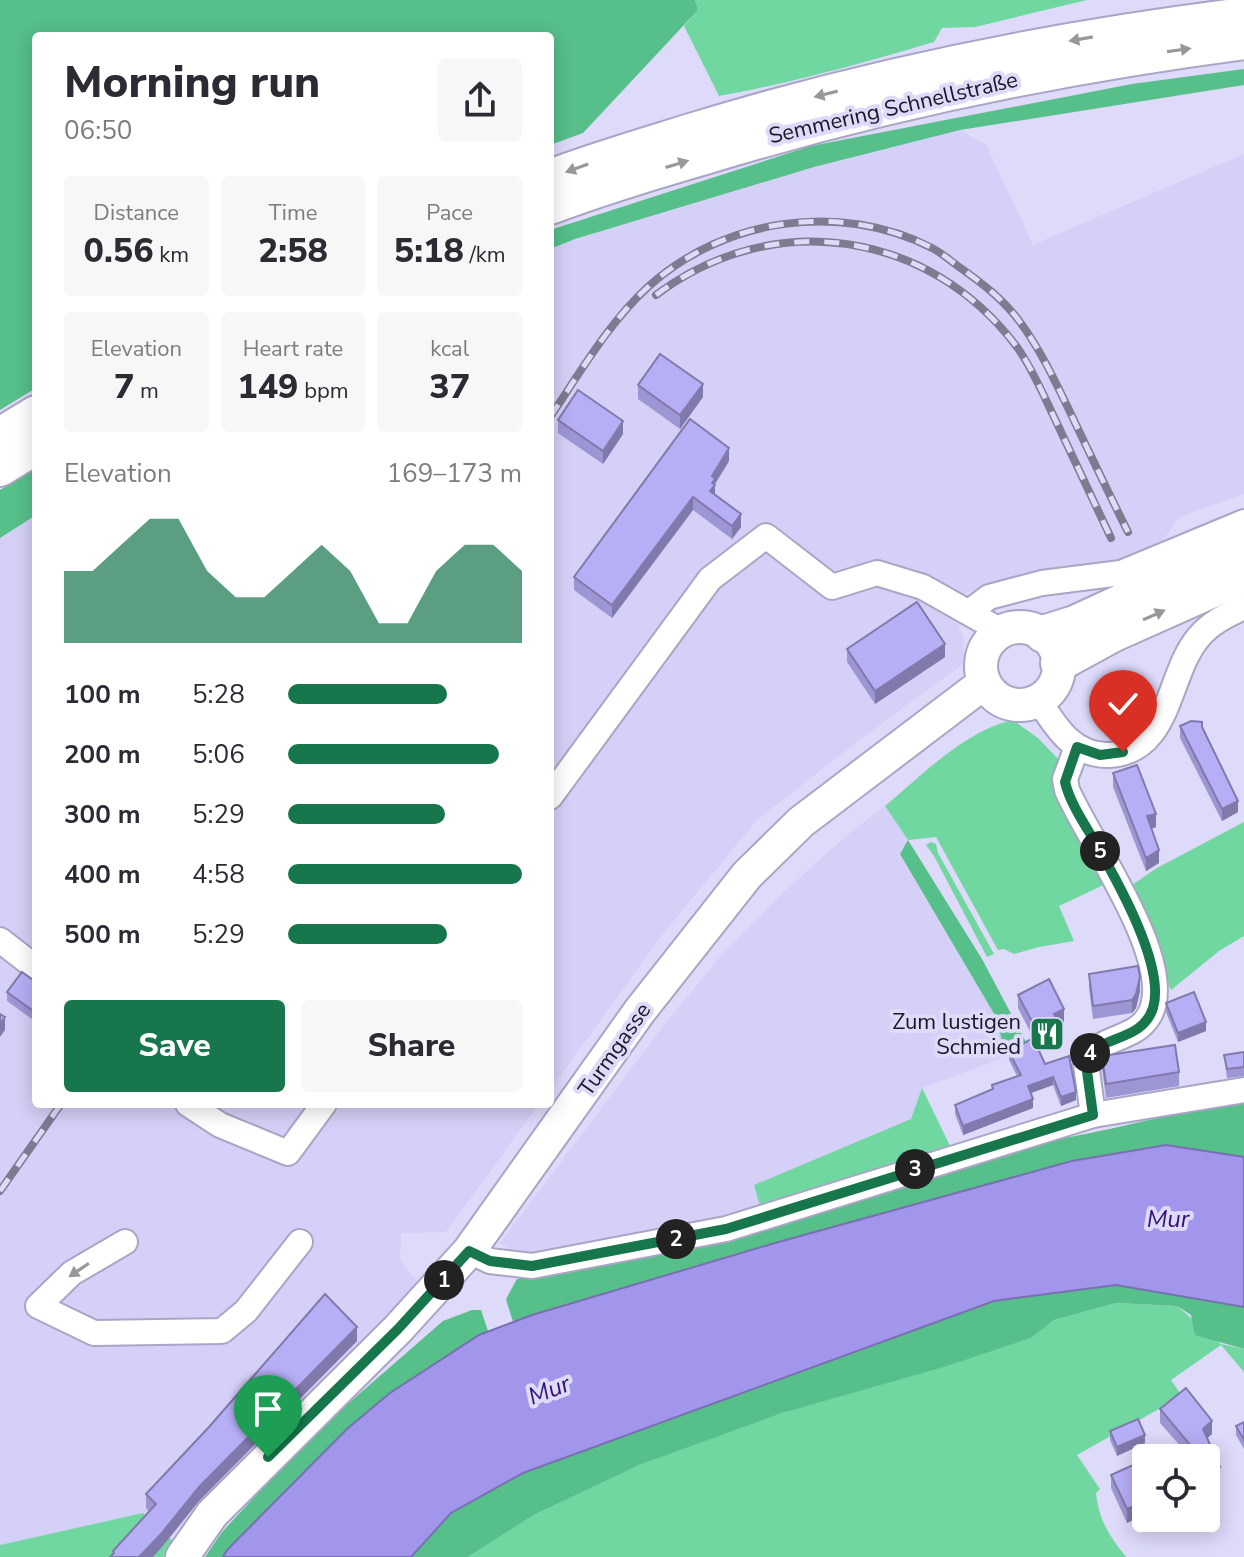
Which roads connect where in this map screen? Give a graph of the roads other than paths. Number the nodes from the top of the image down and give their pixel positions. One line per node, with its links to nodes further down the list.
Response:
1 (1244, 16): 3 (highway, Semmering Schnellstraße, one-way to 3)
2 (1244, 41): 4 (highway, Semmering Schnellstraße, one-way to 2)
3 (554, 176)
4 (554, 205)
5 (32, 416): 6 (highway)
6 (0, 436)
7 (32, 448): 8 (highway)
8 (0, 468)
9 (1244, 522): 12 (street)
10 (1244, 546): 14 (highway)
11 (1243, 603): 14 (highway, one-way to 11); 17 (street)
12 (960, 606): 13 (street); 18 (street)
13 (1001, 631): 14 (main road); 15 (main road)
14 (1051, 648): 16 (main road)
15 (984, 683): 16 (main road); 27 (main road, Turmgasse)
16 (1039, 701): 17 (street)
17 (1077, 747): 24 (street)
18 (554, 792)
19 (0, 940): 20 (street)
20 (32, 965)
21 (1244, 1090): 24 (street)
22 (194, 1108): 23 (street)
23 (321, 1108)
24 (1093, 1115): 27 (street)
25 (125, 1242): 26 (street, one-way to 26)
26 (300, 1242)
27 (469, 1251): 28 (main road, Turmgasse)
28 (182, 1557)

